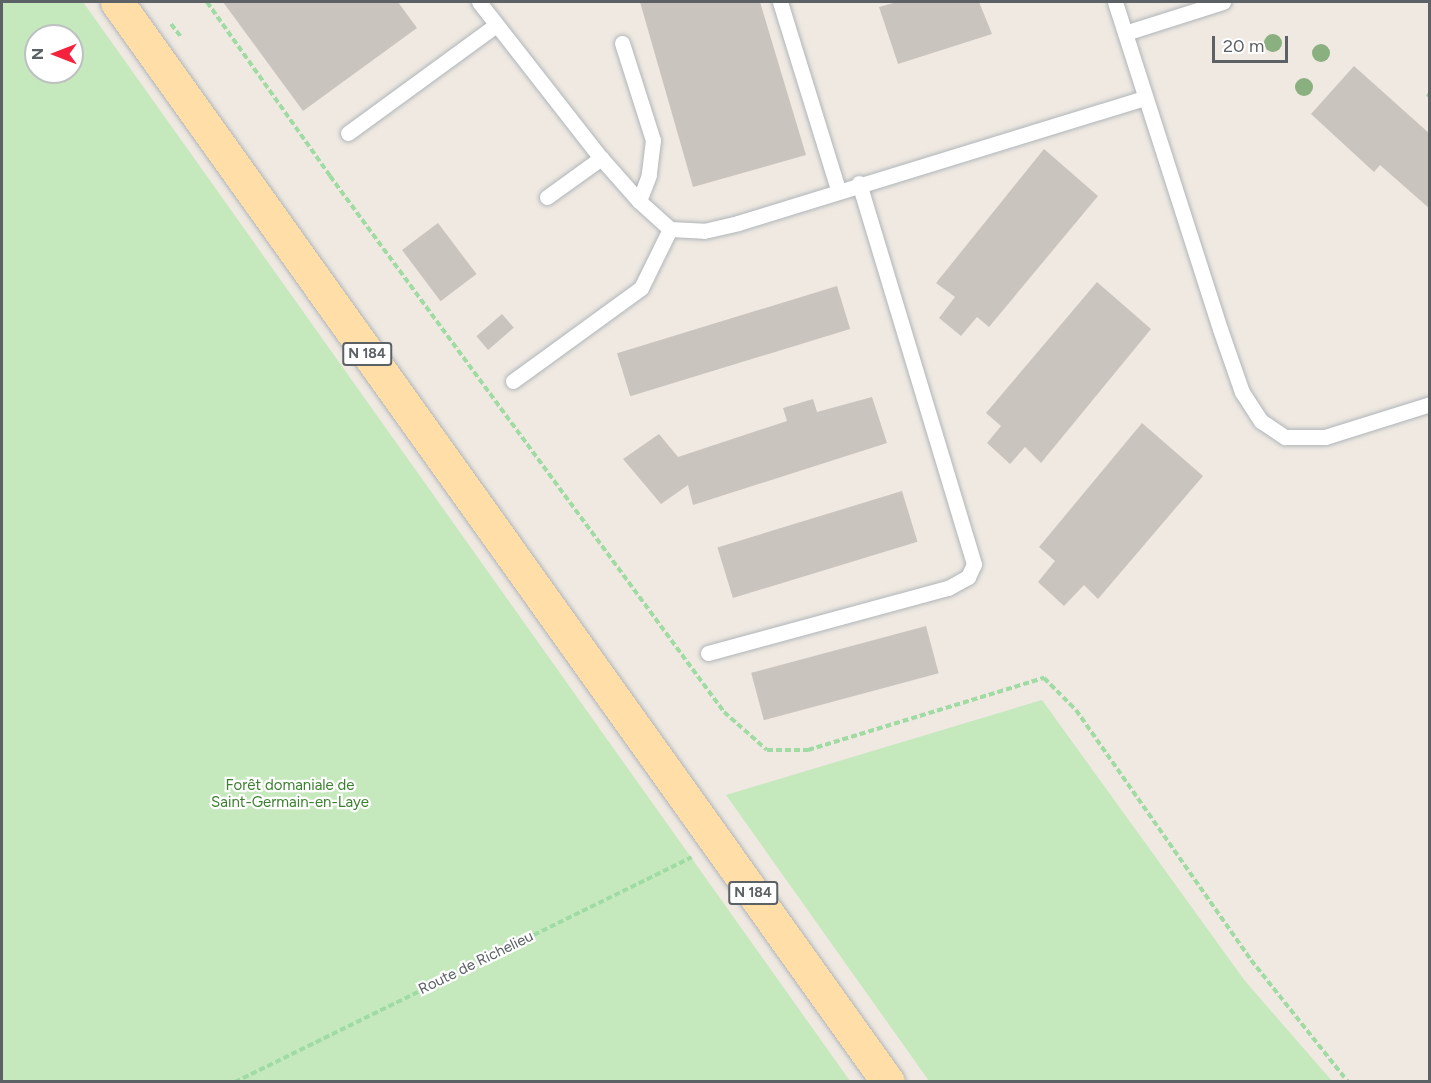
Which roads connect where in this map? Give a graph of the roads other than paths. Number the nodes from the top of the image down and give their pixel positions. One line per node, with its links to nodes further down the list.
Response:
1 (117, 2): 20 (main road, N 184)
2 (479, 2): 6 (lane)
3 (780, 2): 13 (lane)
4 (1115, 2): 7 (lane)
5 (1223, 2): 7 (lane)
6 (496, 25): 10 (lane); 11 (lane)
7 (1125, 33): 9 (lane)
8 (622, 43): 15 (lane)
9 (1145, 98): 12 (lane); 18 (lane)
10 (348, 133)
11 (601, 158): 14 (lane); 15 (lane)
12 (859, 183): 13 (lane); 19 (lane)
13 (838, 189): 16 (lane)
14 (547, 197)
15 (639, 201): 16 (lane)
16 (670, 230): 17 (lane)
17 (513, 381)
18 (1430, 404)
19 (708, 653)
20 (888, 1082)

